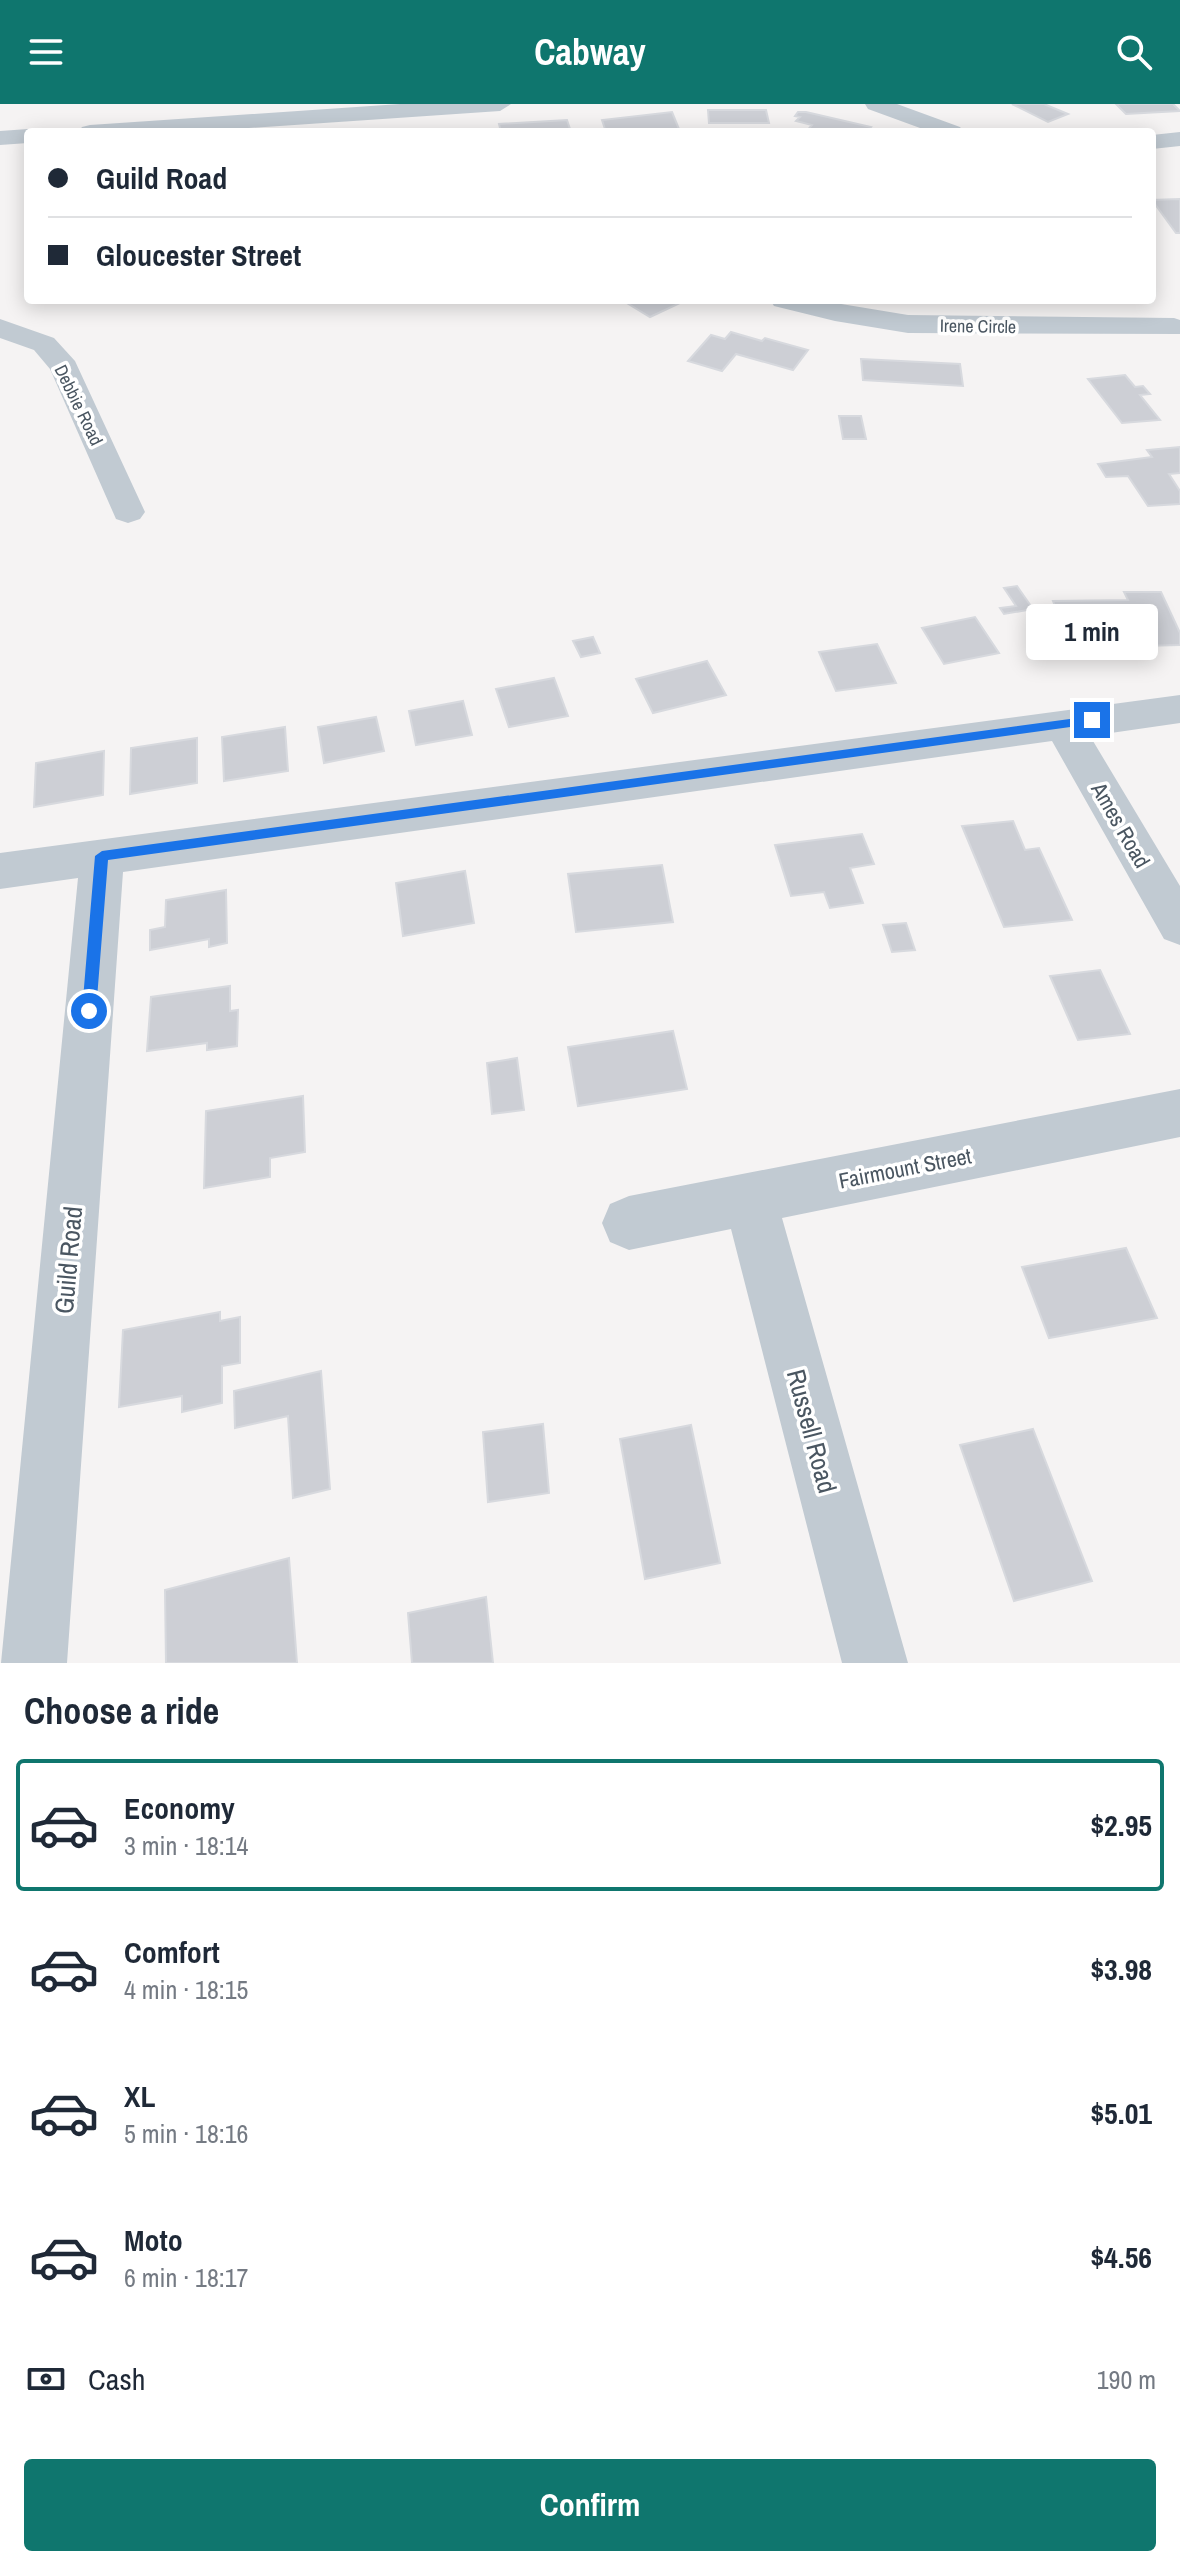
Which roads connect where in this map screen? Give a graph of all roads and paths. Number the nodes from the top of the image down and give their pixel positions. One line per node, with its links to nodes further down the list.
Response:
1 (500, 104): 3 (street)
2 (876, 104): 4 (street)
3 (149, 128)
4 (941, 128)
5 (24, 136): 6 (street)
6 (0, 138)
7 (1180, 139): 8 (street)
8 (1156, 142)
9 (1159, 302): 12 (street)
10 (800, 304): 12 (street, Irene Circle)
11 (0, 328): 13 (street, Debbie Road)
12 (1177, 331)
13 (128, 512)
14 (1180, 709): 15 (street)
15 (1062, 723): 16 (street); 18 (street, Ames Road)
16 (102, 856): 17 (street); 22 (street, Guild Road)
17 (0, 871)
18 (1180, 926)
19 (1180, 1113): 20 (street, Fairmount Street)
20 (750, 1199): 21 (street, Fairmount Street); 23 (street, Russell Road)
21 (629, 1223)
22 (34, 1663)
23 (875, 1663)

